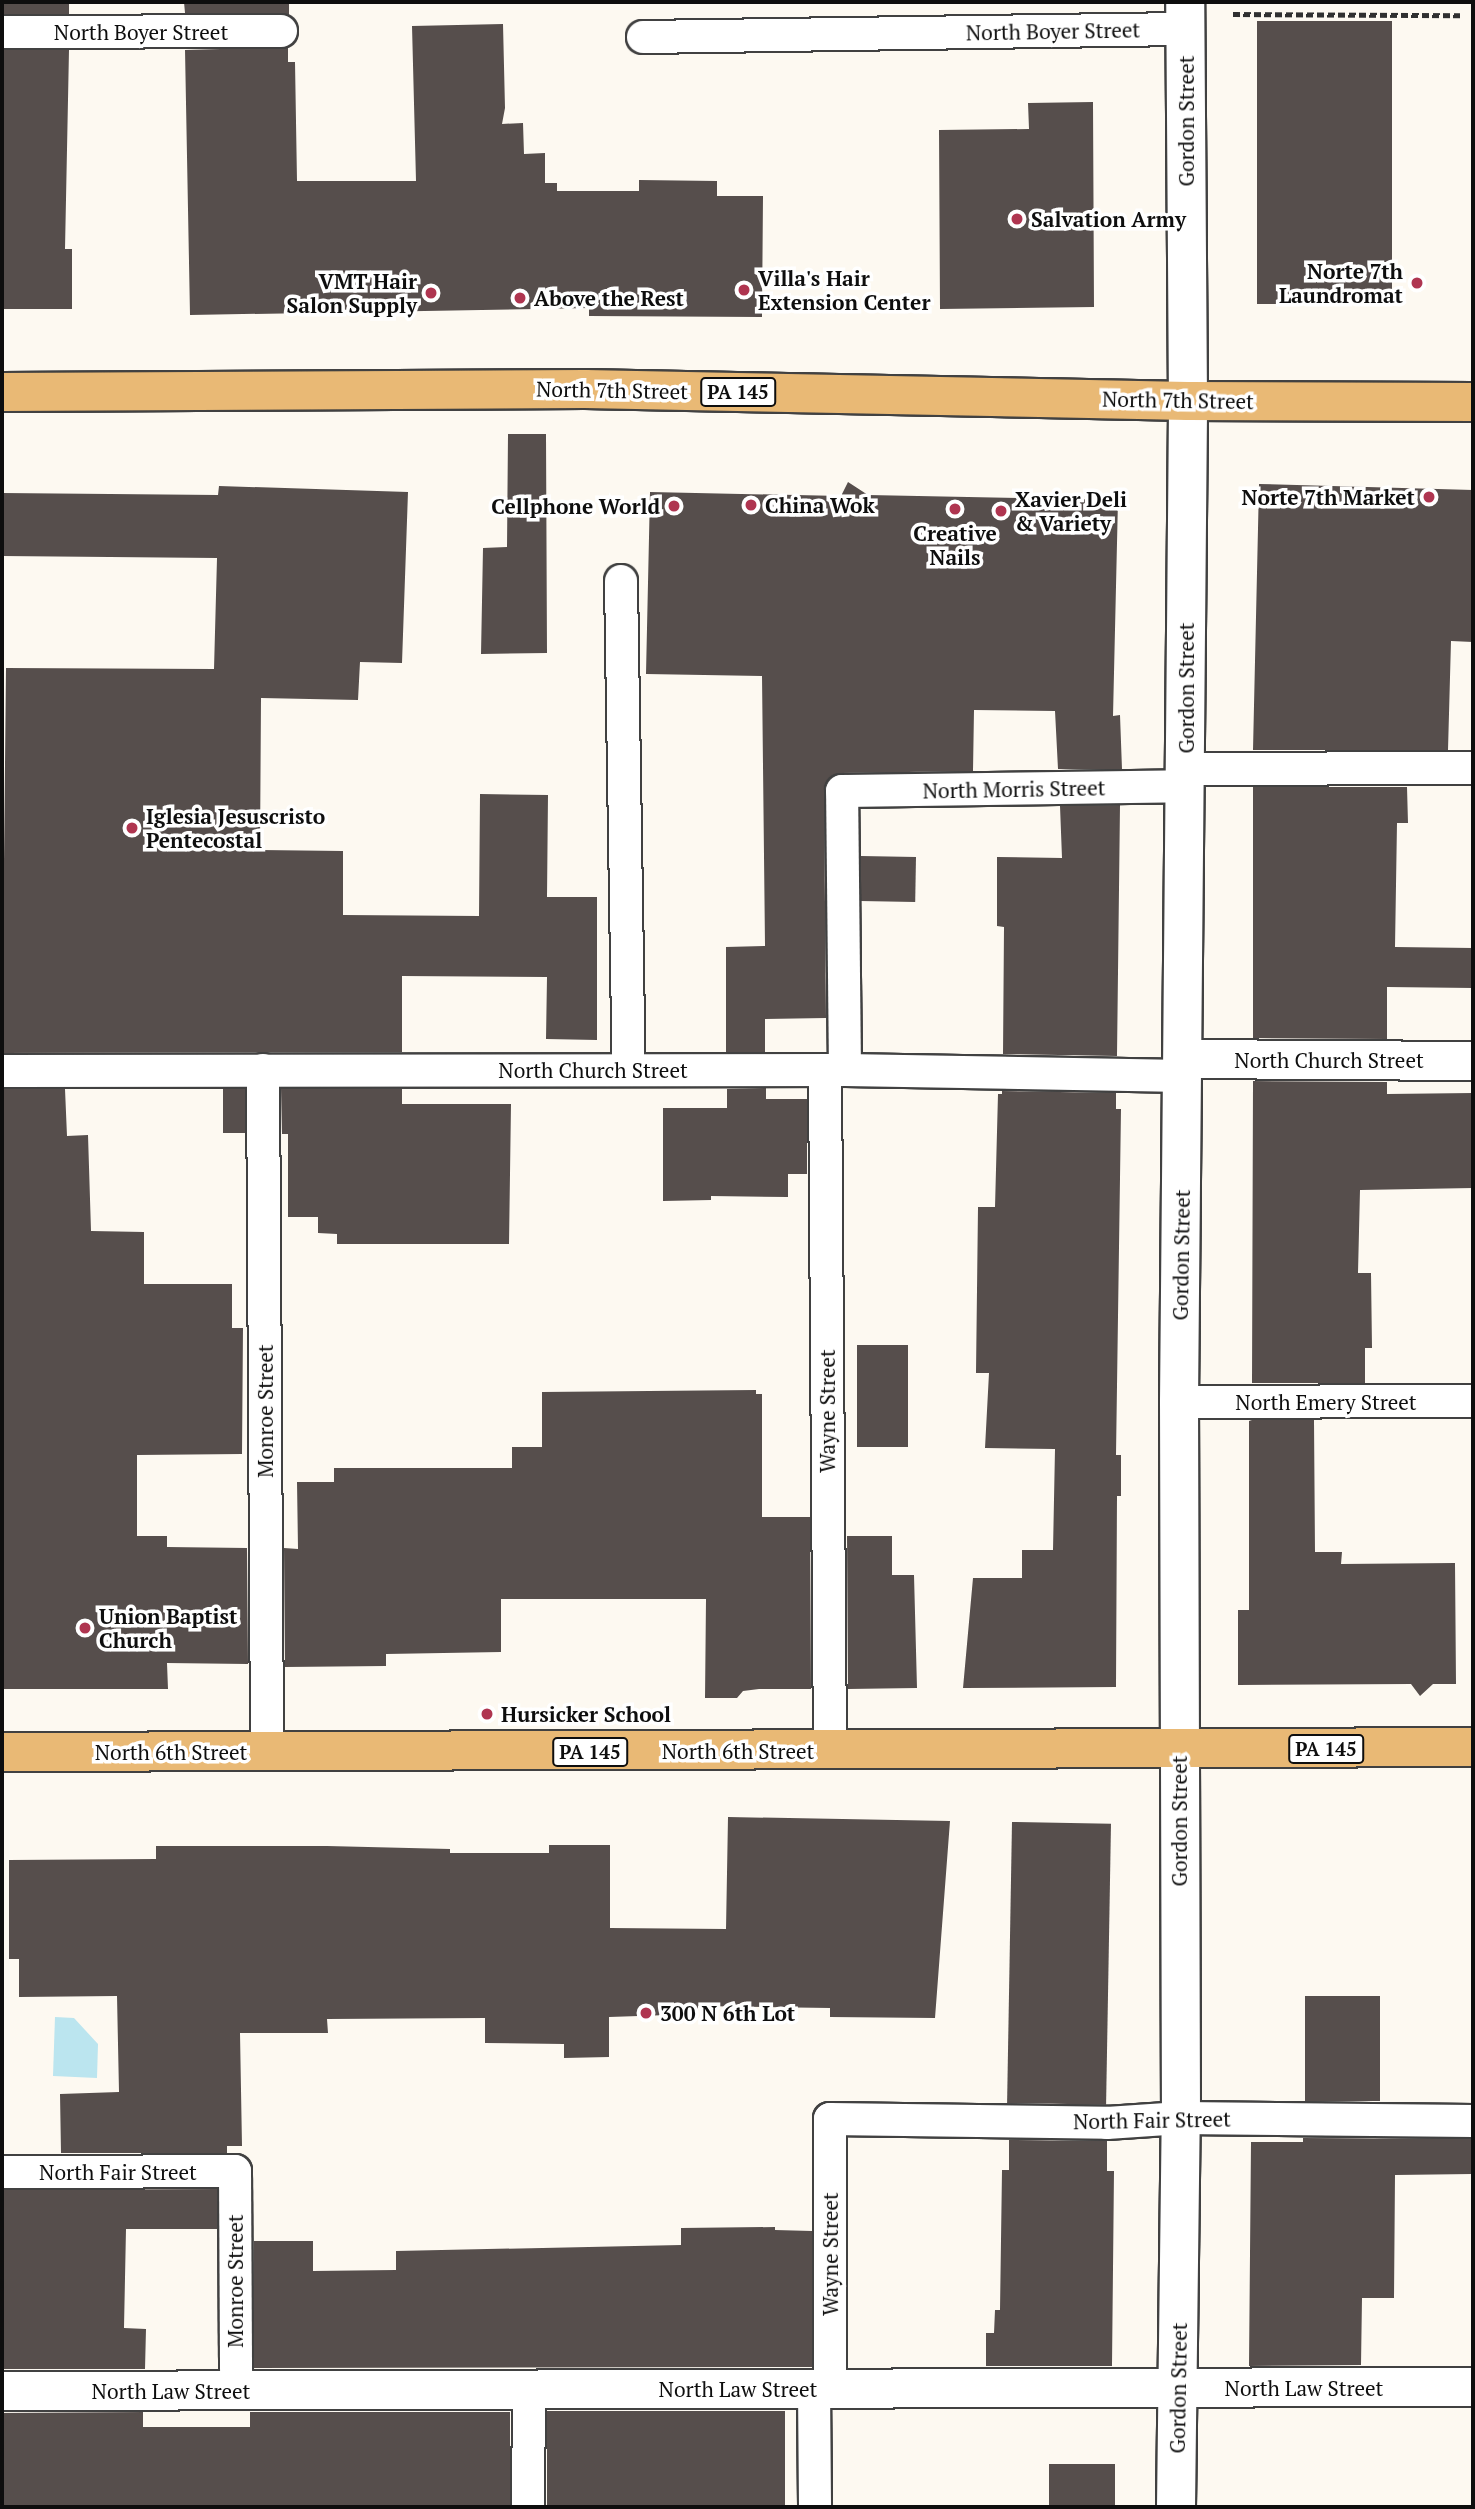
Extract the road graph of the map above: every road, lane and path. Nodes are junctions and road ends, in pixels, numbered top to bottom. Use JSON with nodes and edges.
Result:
{"nodes":[{"id":1,"x":1185,"y":15,"type":"edge"},
{"id":2,"x":1460,"y":15,"type":"dead end"},
{"id":3,"x":281,"y":31,"type":"dead end"},
{"id":4,"x":2,"y":32,"type":"edge"},
{"id":5,"x":643,"y":37,"type":"dead end"},
{"id":6,"x":2,"y":391,"type":"edge"},
{"id":7,"x":1188,"y":401,"type":"junction"},
{"id":8,"x":1473,"y":402,"type":"edge"},
{"id":9,"x":621,"y":581,"type":"dead end"},
{"id":10,"x":1473,"y":768,"type":"edge"},
{"id":11,"x":1186,"y":777,"type":"junction"},
{"id":12,"x":842,"y":791,"type":"joint"},
{"id":13,"x":1473,"y":1061,"type":"edge"},
{"id":14,"x":1184,"y":1068,"type":"junction"},
{"id":15,"x":263,"y":1070,"type":"junction"},
{"id":16,"x":629,"y":1070,"type":"junction"},
{"id":17,"x":835,"y":1070,"type":"junction"},
{"id":18,"x":2,"y":1071,"type":"edge"},
{"id":19,"x":1473,"y":1401,"type":"edge"},
{"id":20,"x":1179,"y":1402,"type":"junction"},
{"id":21,"x":1473,"y":1747,"type":"edge"},
{"id":22,"x":1179,"y":1750,"type":"junction"},
{"id":23,"x":830,"y":1751,"type":"junction"},
{"id":24,"x":2,"y":1752,"type":"edge"},
{"id":25,"x":267,"y":1752,"type":"junction"},
{"id":26,"x":1181,"y":2118,"type":"junction"},
{"id":27,"x":830,"y":2119,"type":"joint"},
{"id":28,"x":1473,"y":2121,"type":"edge"},
{"id":29,"x":235,"y":2171,"type":"joint"},
{"id":30,"x":2,"y":2172,"type":"edge"},
{"id":31,"x":1473,"y":2387,"type":"edge"},
{"id":32,"x":822,"y":2388,"type":"junction"},
{"id":33,"x":1178,"y":2388,"type":"junction"},
{"id":34,"x":236,"y":2390,"type":"junction"},
{"id":35,"x":529,"y":2390,"type":"junction"},
{"id":36,"x":2,"y":2391,"type":"edge"},
{"id":37,"x":528,"y":2507,"type":"edge"},
{"id":38,"x":815,"y":2507,"type":"edge"},
{"id":39,"x":1176,"y":2507,"type":"edge"}],
"edges":[{"from":1,"to":2,"type":"path"},
{"from":1,"to":5,"type":"lane","name":"North Boyer Street"},
{"from":1,"to":7,"type":"street","name":"Gordon Street"},
{"from":3,"to":4,"type":"lane","name":"North Boyer Street"},
{"from":6,"to":7,"type":"main road","name":"North 7th Street","number":"PA 145"},
{"from":7,"to":8,"type":"main road","name":"North 7th Street","number":"PA 145"},
{"from":7,"to":11,"type":"street","name":"Gordon Street"},
{"from":9,"to":16,"type":"lane"},
{"from":10,"to":11,"type":"lane","name":"North Morris Street"},
{"from":11,"to":12,"type":"lane","name":"North Morris Street"},
{"from":11,"to":14,"type":"street","name":"Gordon Street"},
{"from":12,"to":17,"type":"lane","name":"Wayne Street"},
{"from":13,"to":14,"type":"street","name":"North Church Street"},
{"from":14,"to":17,"type":"lane","name":"North Church Street"},
{"from":14,"to":20,"type":"street","name":"Gordon Street"},
{"from":15,"to":16,"type":"lane","name":"North Church Street"},
{"from":15,"to":18,"type":"lane","name":"North Church Street"},
{"from":15,"to":25,"type":"lane","name":"Monroe Street"},
{"from":16,"to":17,"type":"lane","name":"North Church Street"},
{"from":17,"to":23,"type":"lane","name":"Wayne Street"},
{"from":19,"to":20,"type":"lane","name":"North Emery Street"},
{"from":20,"to":22,"type":"street","name":"Gordon Street"},
{"from":21,"to":22,"type":"main road","name":"North 6th Street","number":"PA 145"},
{"from":22,"to":23,"type":"main road","name":"North 6th Street","number":"PA 145"},
{"from":22,"to":26,"type":"street","name":"Gordon Street"},
{"from":23,"to":25,"type":"main road","name":"North 6th Street","number":"PA 145"},
{"from":24,"to":25,"type":"main road","name":"North 6th Street","number":"PA 145"},
{"from":26,"to":27,"type":"lane","name":"North Fair Street"},
{"from":26,"to":28,"type":"lane","name":"North Fair Street"},
{"from":26,"to":33,"type":"street","name":"Gordon Street"},
{"from":27,"to":32,"type":"lane","name":"Wayne Street"},
{"from":29,"to":30,"type":"lane","name":"North Fair Street"},
{"from":29,"to":34,"type":"lane","name":"Monroe Street"},
{"from":31,"to":33,"type":"street","name":"North Law Street"},
{"from":32,"to":33,"type":"street","name":"North Law Street"},
{"from":32,"to":35,"type":"street","name":"North Law Street"},
{"from":32,"to":38,"type":"lane","name":"Wayne Street"},
{"from":33,"to":39,"type":"street","name":"Gordon Street"},
{"from":34,"to":35,"type":"street","name":"North Law Street"},
{"from":34,"to":36,"type":"street","name":"North Law Street"},
{"from":35,"to":37,"type":"lane"}]}
